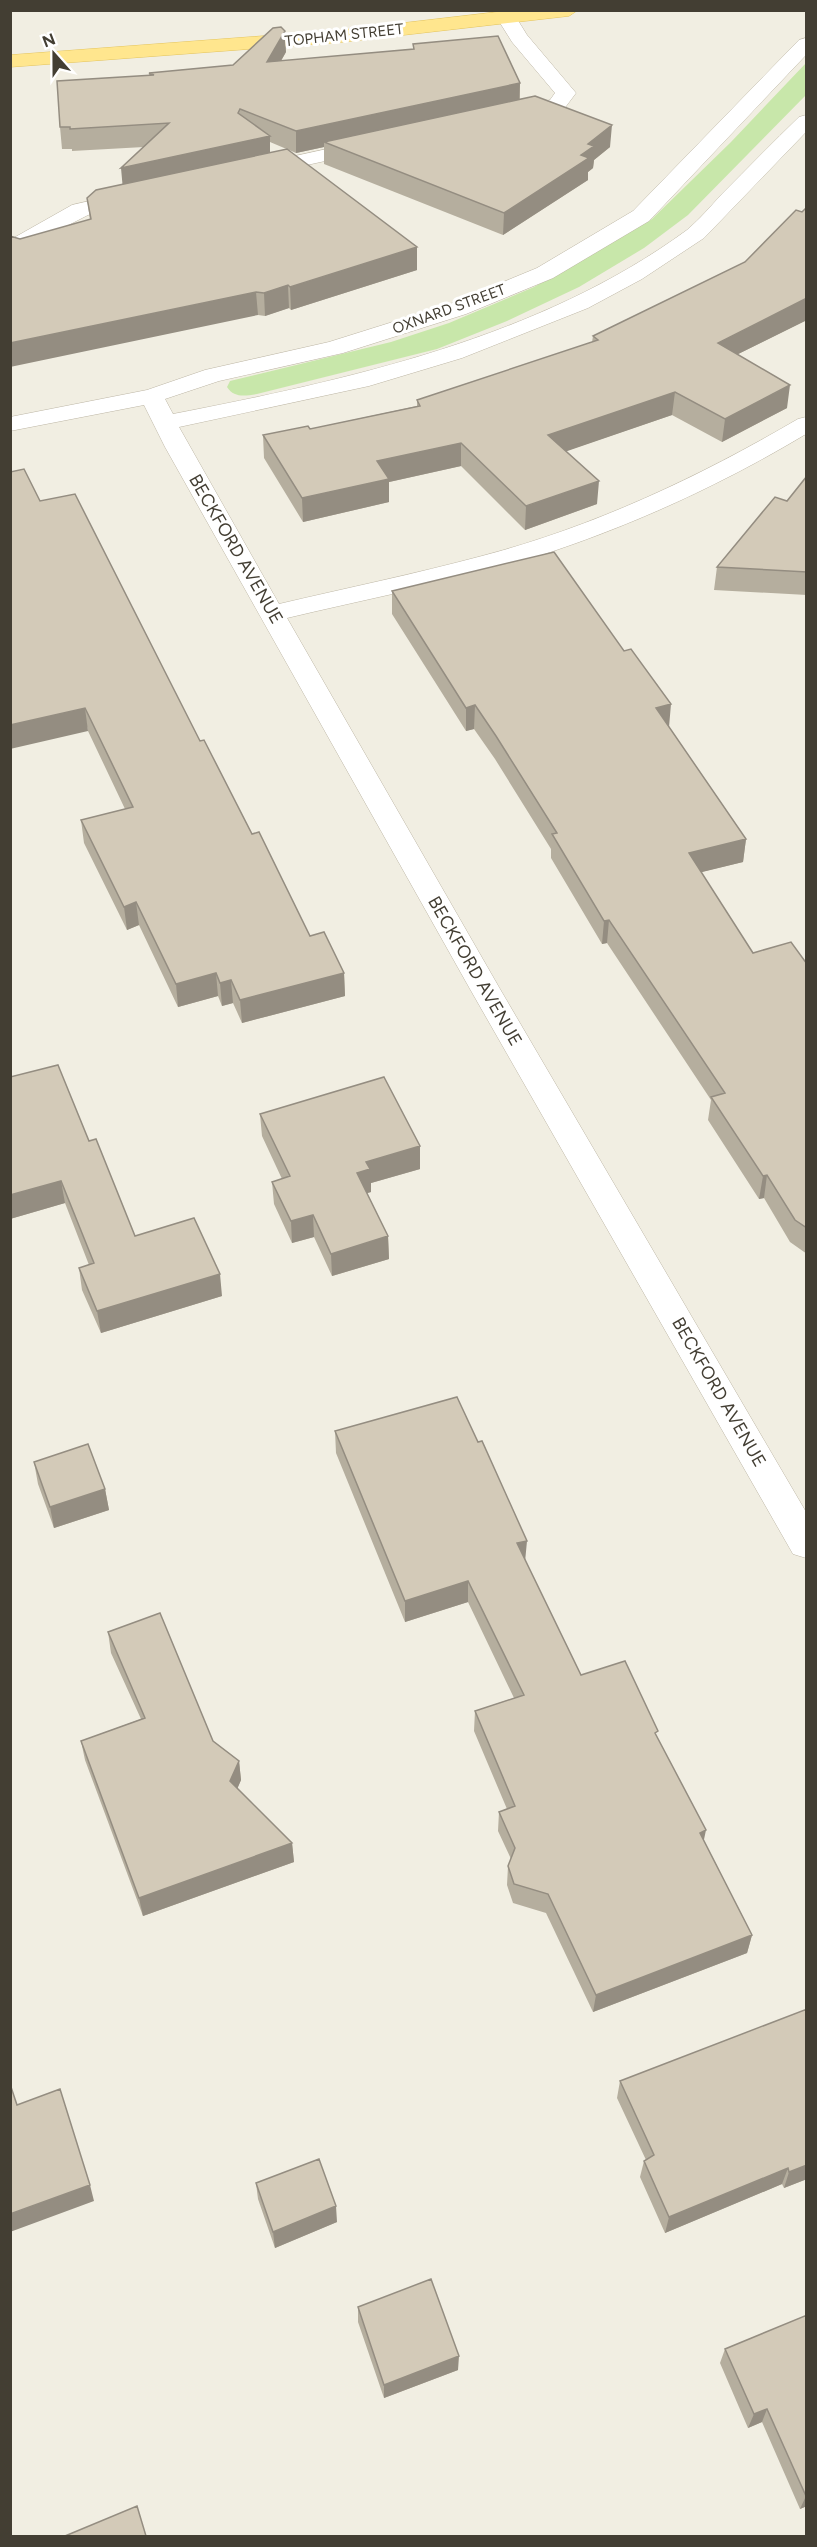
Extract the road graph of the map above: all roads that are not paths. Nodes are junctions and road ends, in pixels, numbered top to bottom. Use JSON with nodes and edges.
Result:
{"nodes":[{"id":1,"x":569,"y":10,"type":"edge"},
{"id":2,"x":507,"y":18,"type":"junction"},
{"id":3,"x":807,"y":44,"type":"edge"},
{"id":4,"x":10,"y":61,"type":"edge"},
{"id":5,"x":499,"y":117,"type":"edge"},
{"id":6,"x":807,"y":121,"type":"edge"},
{"id":7,"x":383,"y":143,"type":"edge"},
{"id":8,"x":232,"y":176,"type":"edge"},
{"id":9,"x":150,"y":193,"type":"edge"},
{"id":10,"x":10,"y":249,"type":"edge"},
{"id":11,"x":152,"y":396,"type":"junction"},
{"id":12,"x":166,"y":423,"type":"junction"},
{"id":13,"x":10,"y":424,"type":"edge"},
{"id":14,"x":807,"y":424,"type":"edge"},
{"id":15,"x":273,"y":613,"type":"junction"},
{"id":16,"x":807,"y":1543,"type":"edge"}],
"edges":[{"from":1,"to":2,"type":"main road","name":"TOPHAM STREET"},
{"from":2,"to":4,"type":"main road","name":"TOPHAM STREET"},
{"from":2,"to":5,"type":"street"},
{"from":3,"to":11,"type":"street","name":"OXNARD STREET"},
{"from":6,"to":12,"type":"street"},
{"from":7,"to":8,"type":"street"},
{"from":9,"to":10,"type":"street"},
{"from":11,"to":12,"type":"street","name":"BECKFORD AVENUE"},
{"from":11,"to":13,"type":"street","name":"OXNARD STREET"},
{"from":12,"to":15,"type":"street","name":"BECKFORD AVENUE"},
{"from":14,"to":15,"type":"street"},
{"from":15,"to":16,"type":"street","name":"BECKFORD AVENUE"}]}
